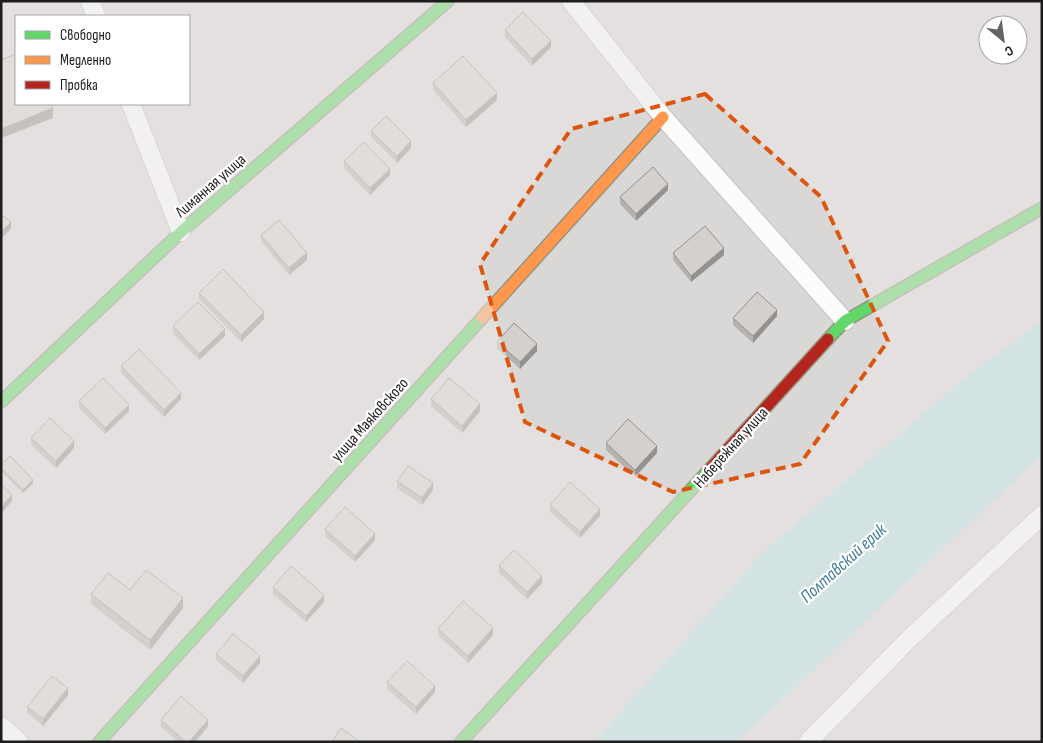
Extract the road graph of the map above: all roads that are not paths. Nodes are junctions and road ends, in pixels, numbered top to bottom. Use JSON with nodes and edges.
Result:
{"nodes":[{"id":1,"x":90,"y":1,"type":"edge"},
{"id":2,"x":448,"y":1,"type":"edge"},
{"id":3,"x":571,"y":1,"type":"edge"},
{"id":4,"x":96,"y":15,"type":"edge"},
{"id":5,"x":131,"y":105,"type":"edge"},
{"id":6,"x":663,"y":118,"type":"junction"},
{"id":7,"x":1042,"y":208,"type":"edge"},
{"id":8,"x":181,"y":232,"type":"junction"},
{"id":9,"x":845,"y":321,"type":"junction"},
{"id":10,"x":1,"y":402,"type":"edge"},
{"id":11,"x":1042,"y":515,"type":"edge"},
{"id":12,"x":1,"y":726,"type":"edge"},
{"id":13,"x":19,"y":742,"type":"edge"},
{"id":14,"x":99,"y":742,"type":"edge"},
{"id":15,"x":461,"y":742,"type":"edge"},
{"id":16,"x":808,"y":742,"type":"edge"}],
"edges":[{"from":1,"to":4,"type":"street"},
{"from":2,"to":8,"type":"street","name":"Лиманная улица"},
{"from":3,"to":6,"type":"street"},
{"from":5,"to":8,"type":"street"},
{"from":6,"to":9,"type":"street"},
{"from":6,"to":14,"type":"street","name":"улица Маяковского"},
{"from":7,"to":9,"type":"street","name":"Набережная улица"},
{"from":8,"to":10,"type":"street","name":"Лиманная улица"},
{"from":9,"to":15,"type":"street","name":"Набережная улица"},
{"from":11,"to":16,"type":"street"},
{"from":12,"to":13,"type":"street"}]}
